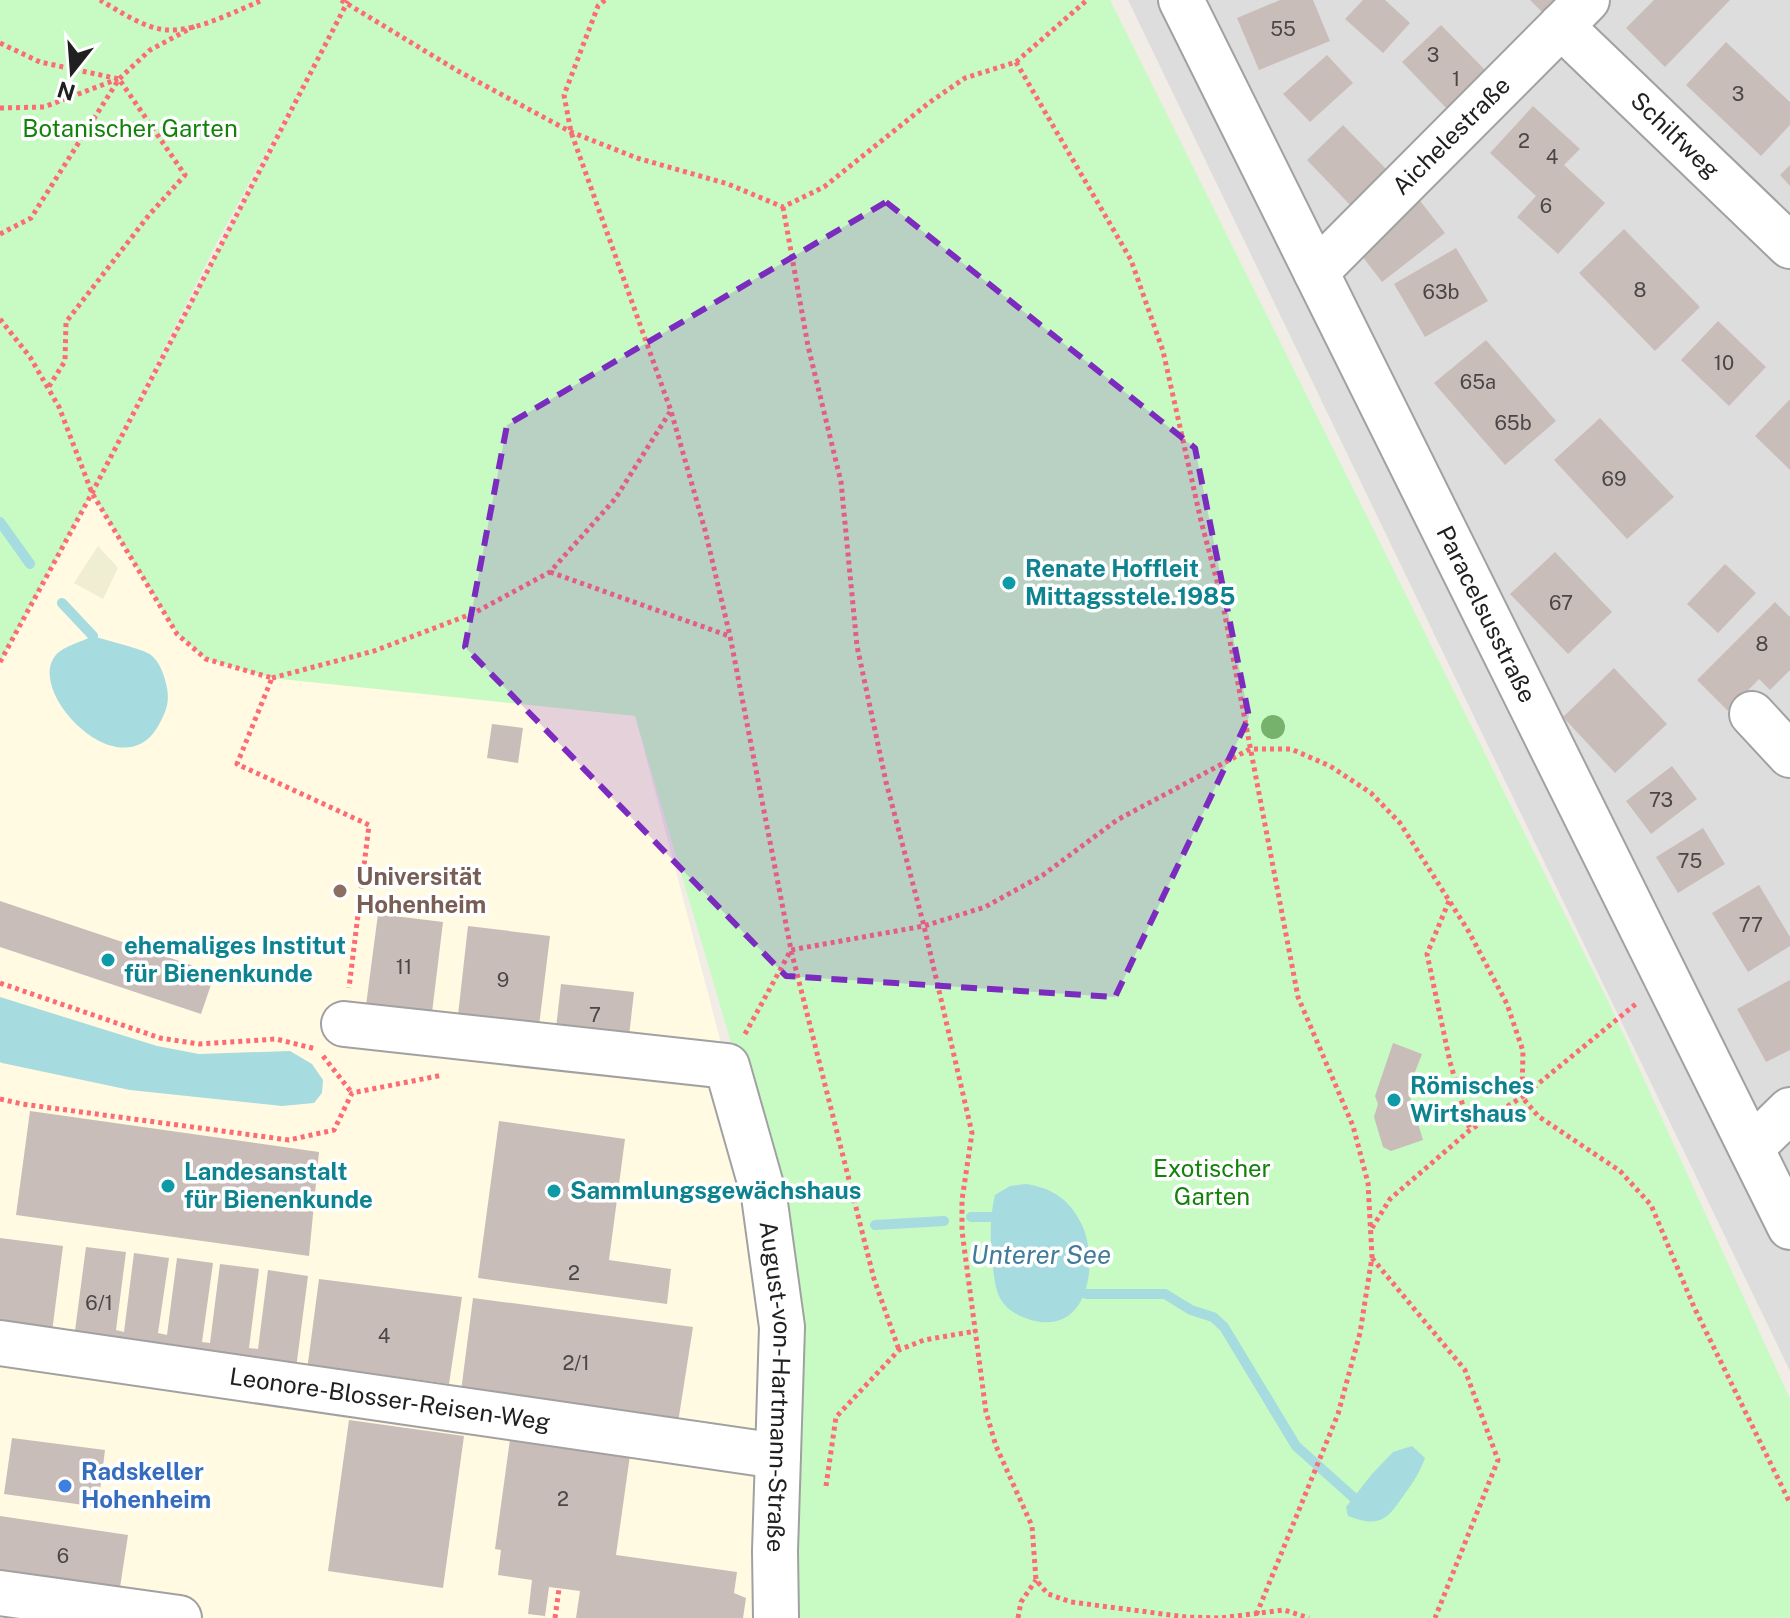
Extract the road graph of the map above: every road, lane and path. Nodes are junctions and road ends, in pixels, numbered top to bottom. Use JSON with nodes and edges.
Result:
{"nodes":[{"id":1,"x":100,"y":0,"type":"edge"},
{"id":2,"x":263,"y":0,"type":"edge"},
{"id":3,"x":341,"y":0,"type":"edge"},
{"id":4,"x":605,"y":0,"type":"edge"},
{"id":5,"x":1087,"y":0,"type":"edge"},
{"id":6,"x":1181,"y":0,"type":"edge"},
{"id":7,"x":348,"y":1,"type":"edge"},
{"id":8,"x":1574,"y":13,"type":"edge"},
{"id":9,"x":195,"y":26,"type":"junction"},
{"id":10,"x":0,"y":43,"type":"edge"},
{"id":11,"x":1016,"y":62,"type":"junction"},
{"id":12,"x":119,"y":79,"type":"junction"},
{"id":13,"x":0,"y":108,"type":"edge"},
{"id":14,"x":571,"y":132,"type":"junction"},
{"id":15,"x":783,"y":207,"type":"junction"},
{"id":16,"x":0,"y":234,"type":"edge"},
{"id":17,"x":1790,"y":246,"type":"edge"},
{"id":18,"x":1316,"y":272,"type":"junction"},
{"id":19,"x":0,"y":319,"type":"edge"},
{"id":20,"x":48,"y":388,"type":"junction"},
{"id":21,"x":671,"y":411,"type":"junction"},
{"id":22,"x":92,"y":493,"type":"junction"},
{"id":23,"x":550,"y":572,"type":"junction"},
{"id":24,"x":730,"y":636,"type":"junction"},
{"id":25,"x":0,"y":662,"type":"edge"},
{"id":26,"x":272,"y":678,"type":"junction"},
{"id":27,"x":1752,"y":714,"type":"dead end"},
{"id":28,"x":1250,"y":749,"type":"junction"},
{"id":29,"x":1790,"y":755,"type":"edge"},
{"id":30,"x":1449,"y":900,"type":"junction"},
{"id":31,"x":924,"y":926,"type":"junction"},
{"id":32,"x":791,"y":950,"type":"junction"},
{"id":33,"x":1668,"y":978,"type":"junction"},
{"id":34,"x":0,"y":983,"type":"edge"},
{"id":35,"x":344,"y":1024,"type":"joint"},
{"id":36,"x":727,"y":1066,"type":"junction"},
{"id":37,"x":452,"y":1071,"type":"dead end"},
{"id":38,"x":352,"y":1093,"type":"junction"},
{"id":39,"x":1522,"y":1097,"type":"junction"},
{"id":40,"x":0,"y":1099,"type":"edge"},
{"id":41,"x":1790,"y":1110,"type":"edge"},
{"id":42,"x":1470,"y":1130,"type":"junction"},
{"id":43,"x":1751,"y":1148,"type":"junction"},
{"id":44,"x":1790,"y":1227,"type":"edge"},
{"id":45,"x":1372,"y":1229,"type":"junction"},
{"id":46,"x":1372,"y":1257,"type":"junction"},
{"id":47,"x":976,"y":1331,"type":"junction"},
{"id":48,"x":0,"y":1343,"type":"edge"},
{"id":49,"x":899,"y":1350,"type":"junction"},
{"id":50,"x":778,"y":1456,"type":"junction"},
{"id":51,"x":826,"y":1486,"type":"dead end"},
{"id":52,"x":1790,"y":1503,"type":"edge"},
{"id":53,"x":1036,"y":1580,"type":"junction"},
{"id":54,"x":559,"y":1589,"type":"dead end"},
{"id":55,"x":0,"y":1593,"type":"edge"},
{"id":56,"x":1257,"y":1615,"type":"edge"},
{"id":57,"x":1017,"y":1617,"type":"edge"},
{"id":58,"x":179,"y":1618,"type":"edge"},
{"id":59,"x":555,"y":1618,"type":"edge"},
{"id":60,"x":776,"y":1618,"type":"edge"},
{"id":61,"x":1186,"y":1618,"type":"edge"},
{"id":62,"x":1309,"y":1618,"type":"edge"},
{"id":63,"x":1435,"y":1618,"type":"edge"}],
"edges":[{"from":1,"to":9,"type":"path"},
{"from":2,"to":9,"type":"path"},
{"from":3,"to":7,"type":"path"},
{"from":4,"to":14,"type":"path"},
{"from":5,"to":11,"type":"path"},
{"from":6,"to":18,"type":"street","name":"Paracelsusstraße"},
{"from":7,"to":14,"type":"path"},
{"from":7,"to":22,"type":"path"},
{"from":8,"to":17,"type":"street","name":"Schilfweg"},
{"from":8,"to":18,"type":"street","name":"Aichelestraße"},
{"from":9,"to":12,"type":"path"},
{"from":10,"to":12,"type":"path"},
{"from":11,"to":15,"type":"path"},
{"from":11,"to":28,"type":"path"},
{"from":12,"to":13,"type":"path"},
{"from":12,"to":16,"type":"path"},
{"from":12,"to":20,"type":"path"},
{"from":14,"to":15,"type":"path"},
{"from":14,"to":21,"type":"path"},
{"from":15,"to":31,"type":"path"},
{"from":18,"to":33,"type":"street","name":"Paracelsusstraße"},
{"from":19,"to":20,"type":"path"},
{"from":20,"to":22,"type":"path"},
{"from":21,"to":23,"type":"path"},
{"from":21,"to":24,"type":"path"},
{"from":22,"to":25,"type":"path"},
{"from":22,"to":26,"type":"path"},
{"from":23,"to":24,"type":"path"},
{"from":23,"to":26,"type":"path"},
{"from":24,"to":32,"type":"path"},
{"from":26,"to":35,"type":"path"},
{"from":27,"to":29,"type":"street"},
{"from":28,"to":30,"type":"path"},
{"from":28,"to":31,"type":"path"},
{"from":28,"to":45,"type":"path"},
{"from":30,"to":39,"type":"path"},
{"from":30,"to":42,"type":"path"},
{"from":31,"to":32,"type":"path"},
{"from":31,"to":47,"type":"path"},
{"from":32,"to":36,"type":"path"},
{"from":32,"to":49,"type":"path"},
{"from":33,"to":39,"type":"path"},
{"from":33,"to":43,"type":"street","name":"Paracelsusstraße"},
{"from":34,"to":38,"type":"path"},
{"from":35,"to":36,"type":"street"},
{"from":36,"to":50,"type":"street","name":"August-von-Hartmann-Straße"},
{"from":37,"to":38,"type":"path"},
{"from":38,"to":40,"type":"path"},
{"from":39,"to":42,"type":"path"},
{"from":39,"to":52,"type":"path"},
{"from":41,"to":43,"type":"street"},
{"from":42,"to":45,"type":"path"},
{"from":43,"to":44,"type":"street","name":"Paracelsusstraße"},
{"from":45,"to":46,"type":"path"},
{"from":46,"to":56,"type":"path"},
{"from":46,"to":63,"type":"path"},
{"from":47,"to":49,"type":"path"},
{"from":47,"to":53,"type":"path"},
{"from":48,"to":50,"type":"street","name":"Leonore-Blosser-Reisen-Weg"},
{"from":49,"to":51,"type":"path"},
{"from":50,"to":60,"type":"street","name":"August-von-Hartmann-Straße"},
{"from":53,"to":57,"type":"path"},
{"from":53,"to":61,"type":"path"},
{"from":54,"to":59,"type":"path"},
{"from":55,"to":58,"type":"street"},
{"from":56,"to":61,"type":"path"},
{"from":56,"to":62,"type":"path"}]}
